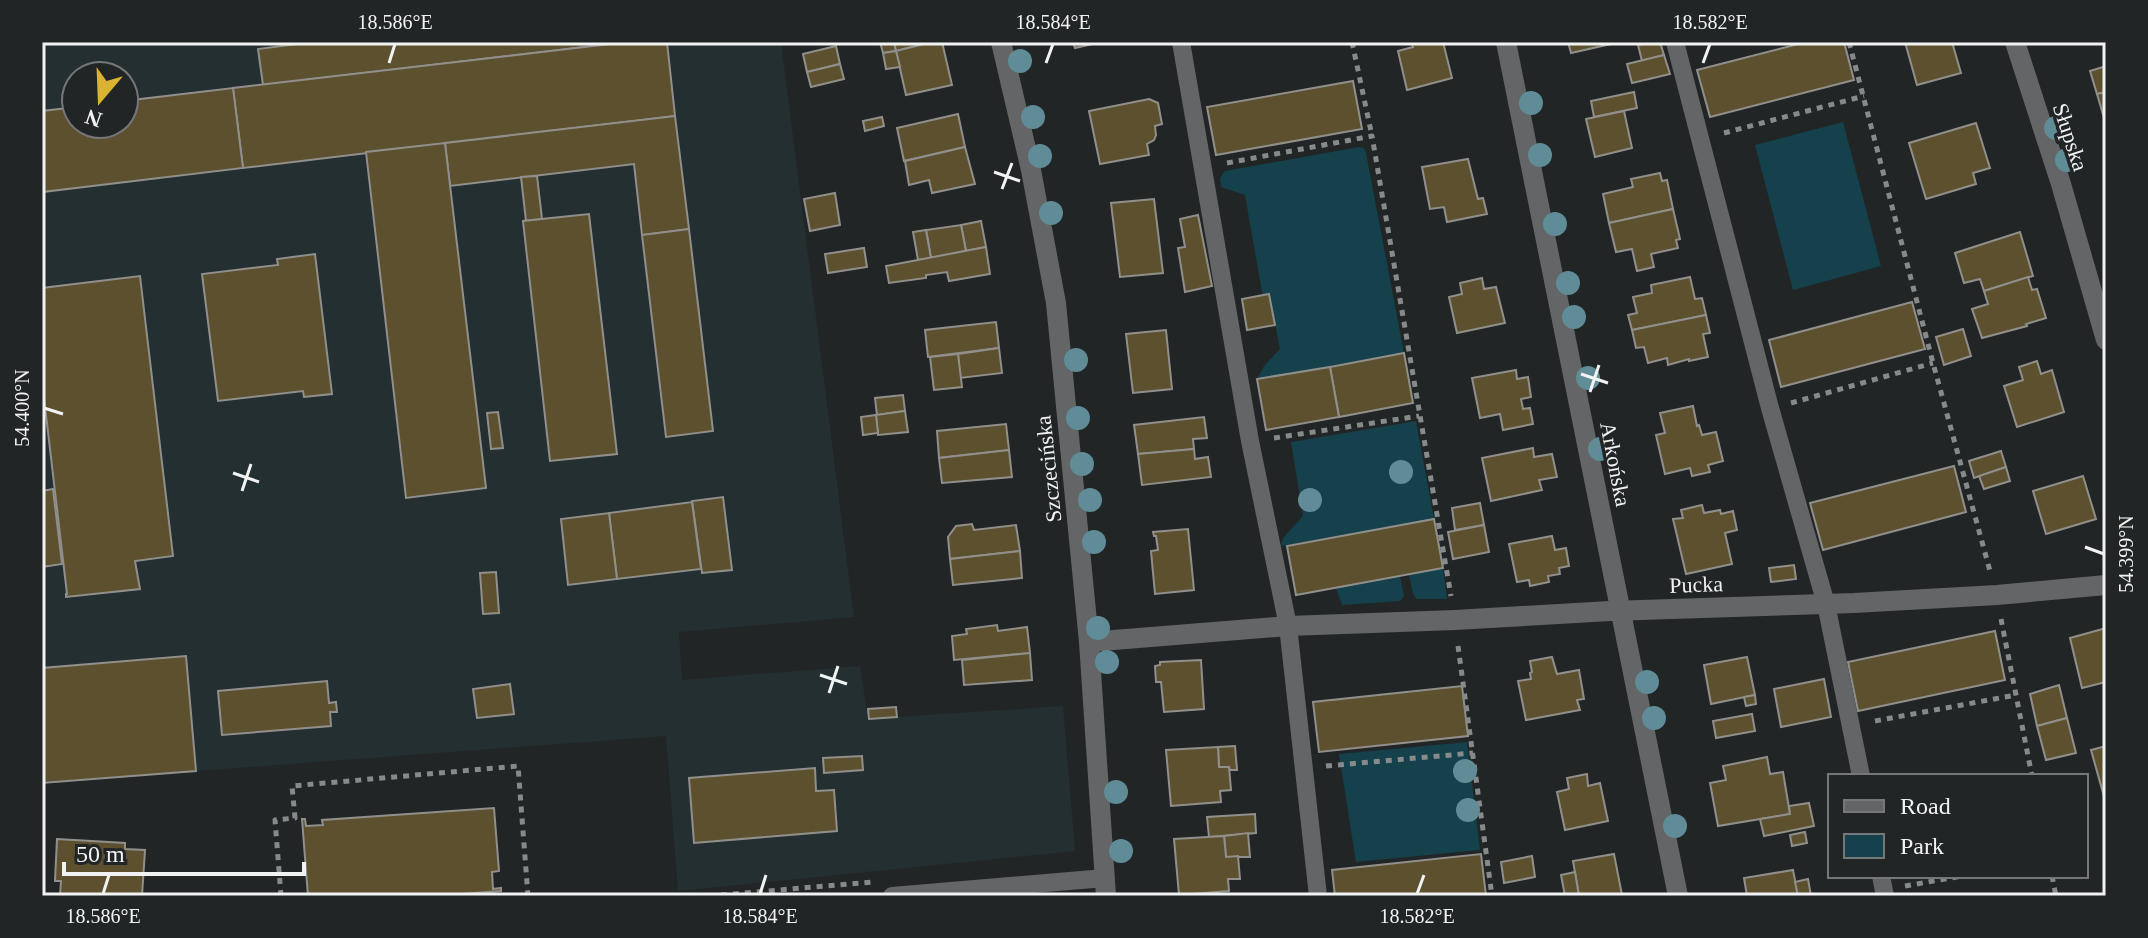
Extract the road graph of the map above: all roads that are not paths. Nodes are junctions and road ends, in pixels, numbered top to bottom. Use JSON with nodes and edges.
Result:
{"nodes":[{"id":1,"x":1001,"y":42,"type":"edge"},
{"id":2,"x":1181,"y":42,"type":"edge"},
{"id":3,"x":1506,"y":42,"type":"edge"},
{"id":4,"x":1675,"y":42,"type":"edge"},
{"id":5,"x":2015,"y":42,"type":"edge"},
{"id":6,"x":2106,"y":340,"type":"edge"},
{"id":7,"x":2106,"y":585,"type":"edge"},
{"id":8,"x":1826,"y":604,"type":"junction"},
{"id":9,"x":1619,"y":611,"type":"junction"},
{"id":10,"x":1288,"y":626,"type":"junction"},
{"id":11,"x":1089,"y":642,"type":"junction"},
{"id":12,"x":1861,"y":774,"type":"edge"},
{"id":13,"x":1105,"y":887,"type":"edge"},
{"id":14,"x":892,"y":896,"type":"edge"},
{"id":15,"x":1318,"y":896,"type":"edge"},
{"id":16,"x":1678,"y":896,"type":"edge"}],
"edges":[{"from":1,"to":11,"type":"street","name":"Szczecińska"},
{"from":2,"to":10,"type":"lane"},
{"from":3,"to":9,"type":"street","name":"Arkońska"},
{"from":4,"to":8,"type":"lane"},
{"from":5,"to":6,"type":"street","name":"Słupska"},
{"from":7,"to":8,"type":"street","name":"Pucka"},
{"from":8,"to":9,"type":"street","name":"Pucka"},
{"from":8,"to":12,"type":"lane"},
{"from":9,"to":10,"type":"street","name":"Pucka"},
{"from":9,"to":16,"type":"street","name":"Arkońska"},
{"from":10,"to":11,"type":"street","name":"Pucka"},
{"from":10,"to":15,"type":"lane"},
{"from":11,"to":13,"type":"street","name":"Szczecińska"},
{"from":13,"to":14,"type":"lane"}]}
